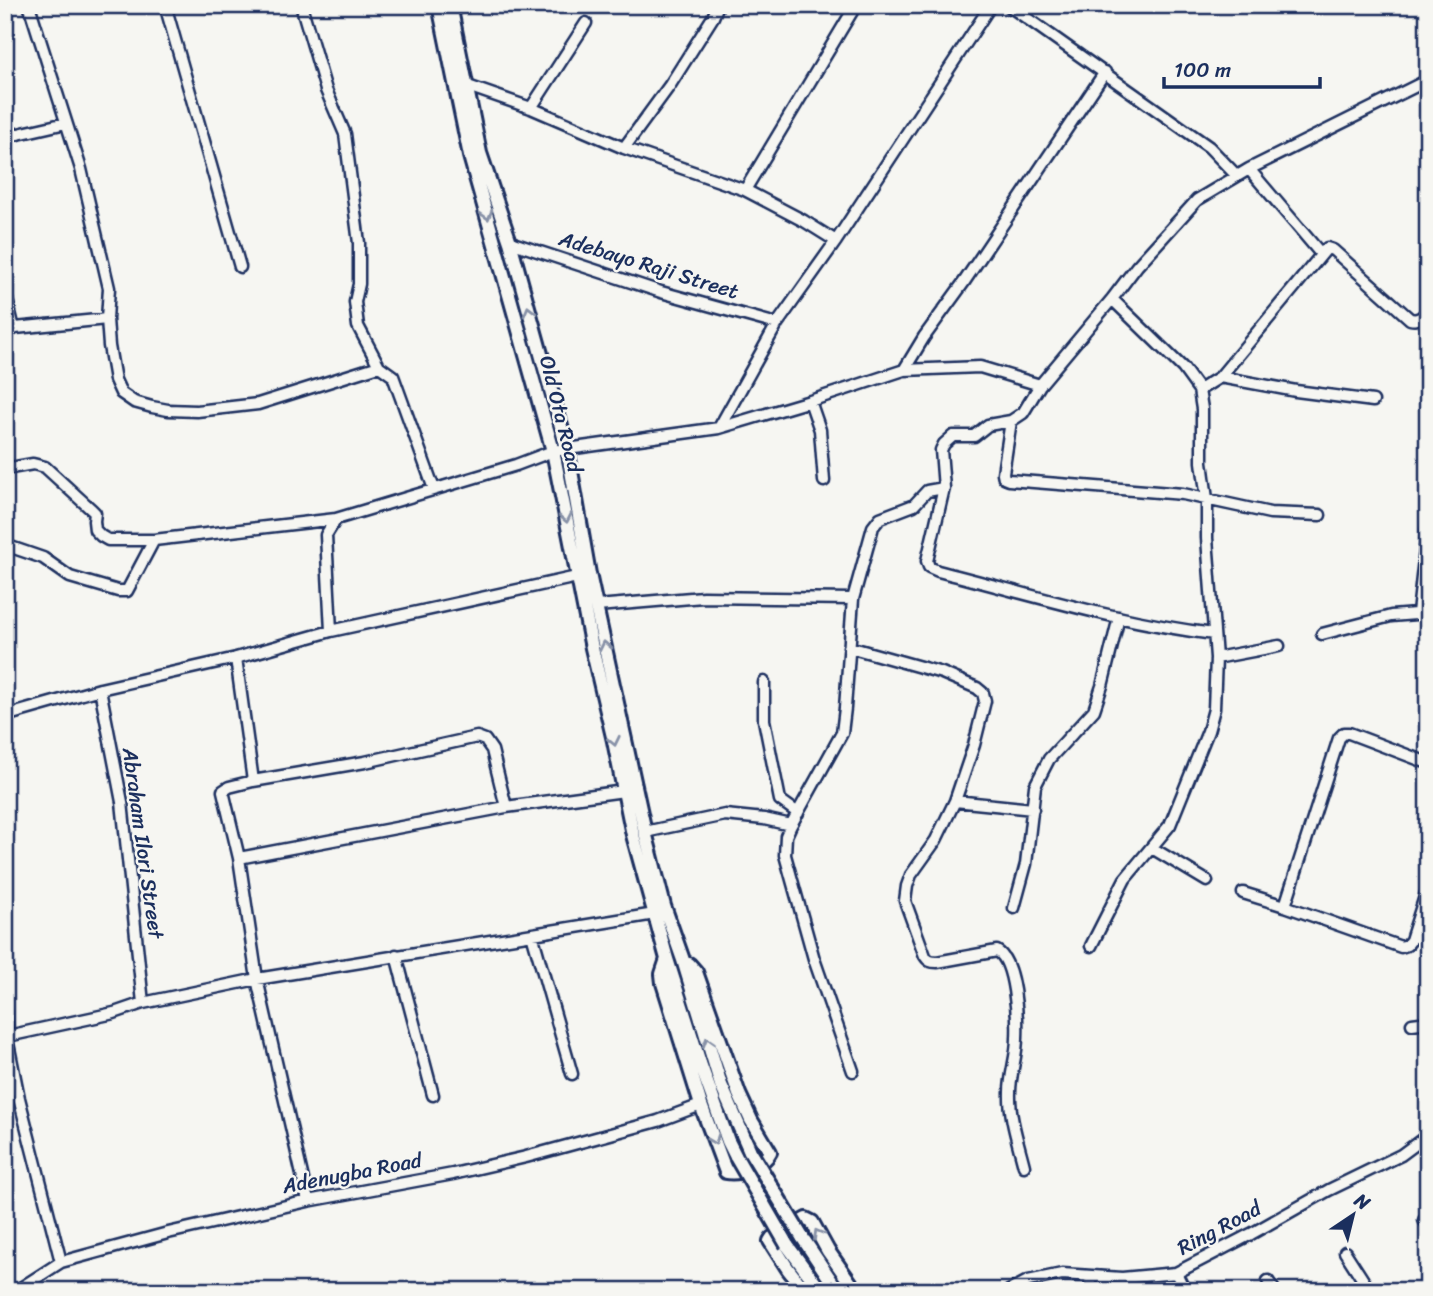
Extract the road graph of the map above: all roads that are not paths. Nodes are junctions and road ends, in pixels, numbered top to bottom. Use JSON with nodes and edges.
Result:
{"nodes":[{"id":1,"x":29,"y":5,"type":"edge"},
{"id":2,"x":165,"y":5,"type":"edge"},
{"id":3,"x":301,"y":5,"type":"edge"},
{"id":4,"x":439,"y":5,"type":"edge"},
{"id":5,"x":450,"y":5,"type":"edge"},
{"id":6,"x":718,"y":5,"type":"edge"},
{"id":7,"x":856,"y":5,"type":"edge"},
{"id":8,"x":990,"y":5,"type":"edge"},
{"id":9,"x":1008,"y":5,"type":"edge"},
{"id":10,"x":586,"y":23,"type":"dead end"},
{"id":11,"x":1105,"y":72,"type":"junction"},
{"id":12,"x":1428,"y":80,"type":"edge"},
{"id":13,"x":465,"y":85,"type":"junction"},
{"id":14,"x":531,"y":108,"type":"junction"},
{"id":15,"x":66,"y":123,"type":"junction"},
{"id":16,"x":5,"y":137,"type":"edge"},
{"id":17,"x":624,"y":148,"type":"junction"},
{"id":18,"x":1249,"y":169,"type":"junction"},
{"id":19,"x":1237,"y":176,"type":"junction"},
{"id":20,"x":745,"y":190,"type":"junction"},
{"id":21,"x":836,"y":241,"type":"junction"},
{"id":22,"x":510,"y":242,"type":"junction"},
{"id":23,"x":1321,"y":254,"type":"junction"},
{"id":24,"x":240,"y":267,"type":"dead end"},
{"id":25,"x":5,"y":291,"type":"edge"},
{"id":26,"x":1112,"y":299,"type":"junction"},
{"id":27,"x":1428,"y":311,"type":"edge"},
{"id":28,"x":107,"y":319,"type":"junction"},
{"id":29,"x":777,"y":324,"type":"junction"},
{"id":30,"x":10,"y":329,"type":"edge"},
{"id":31,"x":379,"y":366,"type":"junction"},
{"id":32,"x":904,"y":370,"type":"junction"},
{"id":33,"x":1220,"y":377,"type":"junction"},
{"id":34,"x":1040,"y":385,"type":"junction"},
{"id":35,"x":1199,"y":390,"type":"junction"},
{"id":36,"x":810,"y":401,"type":"junction"},
{"id":37,"x":1373,"y":401,"type":"dead end"},
{"id":38,"x":1011,"y":421,"type":"junction"},
{"id":39,"x":719,"y":428,"type":"junction"},
{"id":40,"x":567,"y":448,"type":"junction"},
{"id":41,"x":553,"y":451,"type":"junction"},
{"id":42,"x":5,"y":469,"type":"edge"},
{"id":43,"x":824,"y":481,"type":"dead end"},
{"id":44,"x":944,"y":488,"type":"junction"},
{"id":45,"x":434,"y":489,"type":"junction"},
{"id":46,"x":1207,"y":499,"type":"junction"},
{"id":47,"x":1320,"y":514,"type":"dead end"},
{"id":48,"x":336,"y":519,"type":"junction"},
{"id":49,"x":1428,"y":522,"type":"edge"},
{"id":50,"x":154,"y":540,"type":"junction"},
{"id":51,"x":5,"y":545,"type":"edge"},
{"id":52,"x":578,"y":577,"type":"junction"},
{"id":53,"x":853,"y":599,"type":"junction"},
{"id":54,"x":597,"y":606,"type":"junction"},
{"id":55,"x":1423,"y":613,"type":"edge"},
{"id":56,"x":1119,"y":617,"type":"junction"},
{"id":57,"x":331,"y":631,"type":"junction"},
{"id":58,"x":1214,"y":634,"type":"junction"},
{"id":59,"x":1322,"y":634,"type":"dead end"},
{"id":60,"x":1279,"y":646,"type":"dead end"},
{"id":61,"x":849,"y":647,"type":"junction"},
{"id":62,"x":236,"y":658,"type":"junction"},
{"id":63,"x":1216,"y":658,"type":"junction"},
{"id":64,"x":765,"y":682,"type":"dead end"},
{"id":65,"x":100,"y":689,"type":"junction"},
{"id":66,"x":5,"y":716,"type":"edge"},
{"id":67,"x":1428,"y":763,"type":"edge"},
{"id":68,"x":253,"y":781,"type":"junction"},
{"id":69,"x":624,"y":791,"type":"junction"},
{"id":70,"x":955,"y":801,"type":"junction"},
{"id":71,"x":506,"y":807,"type":"junction"},
{"id":72,"x":1033,"y":809,"type":"junction"},
{"id":73,"x":798,"y":813,"type":"junction"},
{"id":74,"x":791,"y":825,"type":"junction"},
{"id":75,"x":639,"y":833,"type":"junction"},
{"id":76,"x":1152,"y":848,"type":"junction"},
{"id":77,"x":239,"y":858,"type":"junction"},
{"id":78,"x":1207,"y":881,"type":"dead end"},
{"id":79,"x":1428,"y":887,"type":"edge"},
{"id":80,"x":1243,"y":893,"type":"dead end"},
{"id":81,"x":1286,"y":906,"type":"junction"},
{"id":82,"x":1014,"y":908,"type":"dead end"},
{"id":83,"x":655,"y":914,"type":"junction"},
{"id":84,"x":532,"y":934,"type":"junction"},
{"id":85,"x":1091,"y":946,"type":"dead end"},
{"id":86,"x":396,"y":955,"type":"junction"},
{"id":87,"x":667,"y":959,"type":"junction"},
{"id":88,"x":683,"y":960,"type":"junction"},
{"id":89,"x":257,"y":979,"type":"junction"},
{"id":90,"x":5,"y":1001,"type":"edge"},
{"id":91,"x":143,"y":1003,"type":"junction"},
{"id":92,"x":1428,"y":1022,"type":"edge"},
{"id":93,"x":1412,"y":1024,"type":"dead end"},
{"id":94,"x":7,"y":1040,"type":"edge"},
{"id":95,"x":853,"y":1070,"type":"dead end"},
{"id":96,"x":572,"y":1073,"type":"dead end"},
{"id":97,"x":5,"y":1095,"type":"edge"},
{"id":98,"x":433,"y":1095,"type":"dead end"},
{"id":99,"x":19,"y":1098,"type":"junction"},
{"id":100,"x":701,"y":1105,"type":"junction"},
{"id":101,"x":1428,"y":1135,"type":"edge"},
{"id":102,"x":1024,"y":1166,"type":"dead end"},
{"id":103,"x":308,"y":1201,"type":"junction"},
{"id":104,"x":1345,"y":1252,"type":"dead end"},
{"id":105,"x":61,"y":1262,"type":"junction"},
{"id":106,"x":1176,"y":1273,"type":"junction"},
{"id":107,"x":1089,"y":1276,"type":"junction"},
{"id":108,"x":1268,"y":1281,"type":"dead end"},
{"id":109,"x":16,"y":1291,"type":"edge"},
{"id":110,"x":805,"y":1291,"type":"edge"},
{"id":111,"x":821,"y":1291,"type":"edge"},
{"id":112,"x":838,"y":1291,"type":"edge"},
{"id":113,"x":856,"y":1291,"type":"edge"},
{"id":114,"x":1009,"y":1291,"type":"edge"},
{"id":115,"x":1093,"y":1291,"type":"edge"},
{"id":116,"x":1185,"y":1291,"type":"edge"},
{"id":117,"x":1275,"y":1291,"type":"edge"},
{"id":118,"x":1370,"y":1291,"type":"edge"}],
"edges":[{"from":1,"to":15,"type":"street"},
{"from":2,"to":24,"type":"street"},
{"from":3,"to":31,"type":"street"},
{"from":4,"to":41,"type":"street","name":"Old Ota Road","one_way":true},
{"from":5,"to":13,"type":"street","name":"Old Ota Road"},
{"from":6,"to":17,"type":"street"},
{"from":7,"to":20,"type":"street"},
{"from":8,"to":21,"type":"street"},
{"from":9,"to":11,"type":"street"},
{"from":10,"to":14,"type":"street"},
{"from":11,"to":19,"type":"street"},
{"from":11,"to":32,"type":"street"},
{"from":12,"to":18,"type":"street"},
{"from":13,"to":14,"type":"street"},
{"from":13,"to":22,"type":"street","name":"Old Ota Road"},
{"from":14,"to":17,"type":"street"},
{"from":15,"to":16,"type":"street"},
{"from":15,"to":28,"type":"street"},
{"from":17,"to":20,"type":"street"},
{"from":18,"to":19,"type":"street"},
{"from":18,"to":23,"type":"street"},
{"from":19,"to":26,"type":"street"},
{"from":20,"to":21,"type":"street"},
{"from":21,"to":29,"type":"street"},
{"from":22,"to":29,"type":"street","name":"Adebayo Raji Street"},
{"from":40,"to":22,"type":"street","name":"Old Ota Road","one_way":true},
{"from":23,"to":27,"type":"street"},
{"from":23,"to":33,"type":"street"},
{"from":25,"to":30,"type":"street"},
{"from":26,"to":34,"type":"street"},
{"from":26,"to":35,"type":"street"},
{"from":28,"to":30,"type":"street"},
{"from":28,"to":31,"type":"street"},
{"from":29,"to":39,"type":"street"},
{"from":31,"to":45,"type":"street"},
{"from":32,"to":34,"type":"street"},
{"from":32,"to":36,"type":"street"},
{"from":33,"to":35,"type":"street"},
{"from":33,"to":37,"type":"street"},
{"from":34,"to":38,"type":"street"},
{"from":35,"to":46,"type":"street"},
{"from":36,"to":39,"type":"street"},
{"from":36,"to":43,"type":"street"},
{"from":38,"to":44,"type":"street"},
{"from":38,"to":46,"type":"street"},
{"from":39,"to":40,"type":"street"},
{"from":40,"to":41,"type":"street"},
{"from":40,"to":54,"type":"street","name":"Old Ota Road"},
{"from":41,"to":45,"type":"street"},
{"from":41,"to":52,"type":"street","name":"Old Ota Road","one_way":true},
{"from":42,"to":50,"type":"street"},
{"from":44,"to":53,"type":"street"},
{"from":44,"to":56,"type":"street"},
{"from":45,"to":48,"type":"street"},
{"from":46,"to":47,"type":"street"},
{"from":46,"to":58,"type":"street"},
{"from":48,"to":50,"type":"street"},
{"from":48,"to":57,"type":"street"},
{"from":49,"to":55,"type":"street"},
{"from":50,"to":51,"type":"street"},
{"from":52,"to":57,"type":"street"},
{"from":52,"to":69,"type":"street","name":"Old Ota Road","one_way":true},
{"from":53,"to":54,"type":"street"},
{"from":53,"to":61,"type":"street"},
{"from":75,"to":54,"type":"street","name":"Old Ota Road","one_way":true},
{"from":55,"to":59,"type":"street"},
{"from":56,"to":58,"type":"street"},
{"from":56,"to":72,"type":"street"},
{"from":57,"to":62,"type":"street"},
{"from":58,"to":63,"type":"street"},
{"from":60,"to":63,"type":"street"},
{"from":61,"to":70,"type":"street"},
{"from":61,"to":73,"type":"street"},
{"from":62,"to":65,"type":"street"},
{"from":62,"to":68,"type":"street"},
{"from":63,"to":76,"type":"street"},
{"from":64,"to":73,"type":"street"},
{"from":65,"to":66,"type":"street"},
{"from":65,"to":91,"type":"street","name":"Abraham Ilori Street"},
{"from":67,"to":81,"type":"street"},
{"from":68,"to":71,"type":"street"},
{"from":68,"to":77,"type":"street"},
{"from":69,"to":71,"type":"street"},
{"from":69,"to":75,"type":"street","name":"Old Ota Road"},
{"from":70,"to":72,"type":"street"},
{"from":70,"to":102,"type":"street"},
{"from":71,"to":77,"type":"street"},
{"from":72,"to":82,"type":"street"},
{"from":73,"to":74,"type":"street"},
{"from":74,"to":75,"type":"street"},
{"from":74,"to":95,"type":"street"},
{"from":75,"to":83,"type":"street"},
{"from":75,"to":88,"type":"street"},
{"from":76,"to":78,"type":"street"},
{"from":76,"to":85,"type":"street"},
{"from":77,"to":89,"type":"street"},
{"from":79,"to":81,"type":"street"},
{"from":80,"to":81,"type":"street"},
{"from":83,"to":84,"type":"street"},
{"from":83,"to":87,"type":"street"},
{"from":84,"to":86,"type":"street"},
{"from":84,"to":96,"type":"street"},
{"from":86,"to":89,"type":"street"},
{"from":86,"to":98,"type":"street"},
{"from":87,"to":100,"type":"street"},
{"from":87,"to":111,"type":"street","bridge":true},
{"from":100,"to":88,"type":"street","one_way":true},
{"from":112,"to":88,"type":"street","one_way":true,"bridge":true},
{"from":89,"to":91,"type":"street"},
{"from":89,"to":103,"type":"street"},
{"from":90,"to":94,"type":"street"},
{"from":91,"to":94,"type":"street"},
{"from":92,"to":93,"type":"street"},
{"from":94,"to":99,"type":"street"},
{"from":97,"to":99,"type":"street"},
{"from":99,"to":105,"type":"street"},
{"from":100,"to":103,"type":"street","name":"Adenugba Road"},
{"from":101,"to":106,"type":"street","name":"Ring Road"},
{"from":103,"to":105,"type":"street","name":"Adenugba Road"},
{"from":104,"to":118,"type":"street"},
{"from":105,"to":109,"type":"street","name":"Adenugba Road"},
{"from":106,"to":107,"type":"street","name":"Ring Road"},
{"from":106,"to":116,"type":"street"},
{"from":107,"to":114,"type":"street","name":"Ring Road"},
{"from":107,"to":115,"type":"street"},
{"from":108,"to":117,"type":"street"},
{"from":113,"to":110,"type":"street","one_way":true}]}
